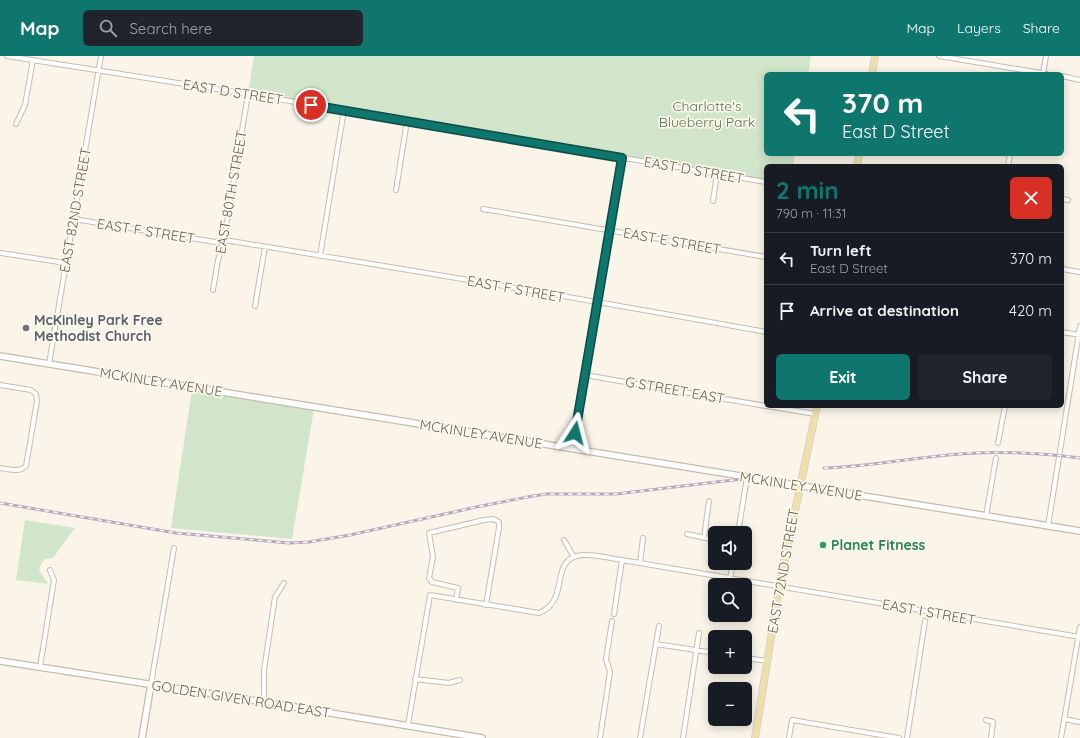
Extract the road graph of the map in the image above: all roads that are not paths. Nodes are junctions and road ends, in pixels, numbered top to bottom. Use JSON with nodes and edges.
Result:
{"nodes":[{"id":1,"x":7,"y":56,"type":"edge"},
{"id":2,"x":101,"y":56,"type":"edge"},
{"id":3,"x":875,"y":56,"type":"edge"},
{"id":4,"x":939,"y":56,"type":"edge"},
{"id":5,"x":1046,"y":56,"type":"edge"},
{"id":6,"x":33,"y":60,"type":"junction"},
{"id":7,"x":98,"y":71,"type":"junction"},
{"id":8,"x":872,"y":72,"type":"edge"},
{"id":9,"x":1023,"y":72,"type":"edge"},
{"id":10,"x":1045,"y":72,"type":"edge"},
{"id":11,"x":1064,"y":76,"type":"edge"},
{"id":12,"x":1080,"y":80,"type":"edge"},
{"id":13,"x":248,"y":94,"type":"junction"},
{"id":14,"x":344,"y":110,"type":"junction"},
{"id":15,"x":407,"y":121,"type":"junction"},
{"id":16,"x":16,"y":124,"type":"dead end"},
{"id":17,"x":622,"y":158,"type":"junction"},
{"id":18,"x":717,"y":174,"type":"junction"},
{"id":19,"x":764,"y":182,"type":"edge"},
{"id":20,"x":396,"y":190,"type":"dead end"},
{"id":21,"x":1064,"y":199,"type":"edge"},
{"id":22,"x":1068,"y":200,"type":"dead end"},
{"id":23,"x":713,"y":201,"type":"dead end"},
{"id":24,"x":483,"y":209,"type":"dead end"},
{"id":25,"x":74,"y":217,"type":"junction"},
{"id":26,"x":609,"y":230,"type":"junction"},
{"id":27,"x":224,"y":240,"type":"junction"},
{"id":28,"x":265,"y":247,"type":"junction"},
{"id":29,"x":1,"y":253,"type":"dead end"},
{"id":30,"x":320,"y":256,"type":"junction"},
{"id":31,"x":764,"y":257,"type":"edge"},
{"id":32,"x":66,"y":263,"type":"junction"},
{"id":33,"x":1064,"y":269,"type":"edge"},
{"id":34,"x":1080,"y":272,"type":"edge"},
{"id":35,"x":213,"y":290,"type":"dead end"},
{"id":36,"x":597,"y":302,"type":"junction"},
{"id":37,"x":255,"y":306,"type":"dead end"},
{"id":38,"x":1080,"y":326,"type":"edge"},
{"id":39,"x":764,"y":332,"type":"edge"},
{"id":40,"x":1064,"y":332,"type":"edge"},
{"id":41,"x":1079,"y":335,"type":"edge"},
{"id":42,"x":0,"y":356,"type":"edge"},
{"id":43,"x":49,"y":364,"type":"junction"},
{"id":44,"x":585,"y":375,"type":"junction"},
{"id":45,"x":0,"y":385,"type":"edge"},
{"id":46,"x":764,"y":406,"type":"edge"},
{"id":47,"x":778,"y":408,"type":"edge"},
{"id":48,"x":816,"y":408,"type":"edge"},
{"id":49,"x":1005,"y":408,"type":"edge"},
{"id":50,"x":815,"y":414,"type":"junction"},
{"id":51,"x":998,"y":443,"type":"dead end"},
{"id":52,"x":572,"y":448,"type":"junction"},
{"id":53,"x":996,"y":458,"type":"dead end"},
{"id":54,"x":0,"y":468,"type":"edge"},
{"id":55,"x":747,"y":477,"type":"junction"},
{"id":56,"x":799,"y":485,"type":"junction"},
{"id":57,"x":709,"y":501,"type":"dead end"},
{"id":58,"x":986,"y":516,"type":"junction"},
{"id":59,"x":739,"y":526,"type":"edge"},
{"id":60,"x":1048,"y":526,"type":"junction"},
{"id":61,"x":1080,"y":531,"type":"edge"},
{"id":62,"x":687,"y":534,"type":"dead end"},
{"id":63,"x":643,"y":538,"type":"dead end"},
{"id":64,"x":704,"y":538,"type":"junction"},
{"id":65,"x":708,"y":539,"type":"edge"},
{"id":66,"x":564,"y":540,"type":"dead end"},
{"id":67,"x":174,"y":548,"type":"dead end"},
{"id":68,"x":574,"y":557,"type":"junction"},
{"id":69,"x":622,"y":560,"type":"junction"},
{"id":70,"x":640,"y":563,"type":"junction"},
{"id":71,"x":50,"y":570,"type":"dead end"},
{"id":72,"x":732,"y":570,"type":"edge"},
{"id":73,"x":730,"y":578,"type":"joint"},
{"id":74,"x":284,"y":582,"type":"dead end"},
{"id":75,"x":752,"y":582,"type":"edge"},
{"id":76,"x":779,"y":587,"type":"junction"},
{"id":77,"x":456,"y":600,"type":"junction"},
{"id":78,"x":486,"y":605,"type":"junction"},
{"id":79,"x":614,"y":614,"type":"dead end"},
{"id":80,"x":612,"y":621,"type":"dead end"},
{"id":81,"x":925,"y":621,"type":"dead end"},
{"id":82,"x":659,"y":626,"type":"dead end"},
{"id":83,"x":1080,"y":627,"type":"edge"},
{"id":84,"x":699,"y":633,"type":"dead end"},
{"id":85,"x":1079,"y":637,"type":"edge"},
{"id":86,"x":656,"y":644,"type":"junction"},
{"id":87,"x":696,"y":651,"type":"junction"},
{"id":88,"x":708,"y":653,"type":"edge"},
{"id":89,"x":752,"y":659,"type":"edge"},
{"id":90,"x":0,"y":661,"type":"edge"},
{"id":91,"x":767,"y":661,"type":"junction"},
{"id":92,"x":40,"y":667,"type":"junction"},
{"id":93,"x":415,"y":679,"type":"junction"},
{"id":94,"x":460,"y":680,"type":"dead end"},
{"id":95,"x":151,"y":684,"type":"junction"},
{"id":96,"x":264,"y":702,"type":"junction"},
{"id":97,"x":1064,"y":719,"type":"junction"},
{"id":98,"x":986,"y":720,"type":"dead end"},
{"id":99,"x":1080,"y":722,"type":"edge"},
{"id":100,"x":408,"y":725,"type":"junction"},
{"id":101,"x":142,"y":738,"type":"edge"},
{"id":102,"x":482,"y":738,"type":"edge"},
{"id":103,"x":600,"y":738,"type":"edge"},
{"id":104,"x":640,"y":738,"type":"edge"},
{"id":105,"x":682,"y":738,"type":"edge"},
{"id":106,"x":755,"y":738,"type":"edge"},
{"id":107,"x":789,"y":738,"type":"edge"},
{"id":108,"x":892,"y":738,"type":"edge"},
{"id":109,"x":899,"y":738,"type":"edge"},
{"id":110,"x":906,"y":738,"type":"edge"},
{"id":111,"x":991,"y":738,"type":"edge"},
{"id":112,"x":1061,"y":738,"type":"edge"}],
"edges":[{"from":1,"to":6,"type":"street","name":"EAST D STREET"},
{"from":2,"to":7,"type":"street","name":"EAST 82ND STREET"},
{"from":3,"to":8,"type":"main road"},
{"from":4,"to":9,"type":"street"},
{"from":5,"to":10,"type":"street"},
{"from":6,"to":7,"type":"street","name":"EAST D STREET"},
{"from":6,"to":16,"type":"street"},
{"from":7,"to":13,"type":"street","name":"EAST D STREET"},
{"from":7,"to":25,"type":"street","name":"EAST 82ND STREET"},
{"from":11,"to":12,"type":"street"},
{"from":13,"to":14,"type":"street","name":"EAST D STREET"},
{"from":13,"to":27,"type":"street","name":"EAST 80TH STREET"},
{"from":14,"to":15,"type":"street","name":"EAST D STREET"},
{"from":14,"to":30,"type":"street"},
{"from":15,"to":17,"type":"street","name":"EAST D STREET"},
{"from":15,"to":20,"type":"street"},
{"from":17,"to":18,"type":"street","name":"EAST D STREET"},
{"from":17,"to":26,"type":"street"},
{"from":18,"to":19,"type":"street","name":"EAST D STREET"},
{"from":18,"to":23,"type":"street"},
{"from":21,"to":22,"type":"street"},
{"from":24,"to":26,"type":"street","name":"EAST E STREET"},
{"from":25,"to":27,"type":"street","name":"EAST F STREET"},
{"from":25,"to":32,"type":"street","name":"EAST 82ND STREET"},
{"from":26,"to":31,"type":"street","name":"EAST E STREET"},
{"from":26,"to":36,"type":"street"},
{"from":27,"to":28,"type":"street","name":"EAST F STREET"},
{"from":27,"to":35,"type":"street","name":"EAST 80TH STREET"},
{"from":28,"to":30,"type":"street","name":"EAST F STREET"},
{"from":28,"to":37,"type":"street"},
{"from":29,"to":32,"type":"street"},
{"from":30,"to":36,"type":"street","name":"EAST F STREET"},
{"from":32,"to":43,"type":"street","name":"EAST 82ND STREET"},
{"from":33,"to":34,"type":"street"},
{"from":36,"to":39,"type":"street","name":"EAST F STREET"},
{"from":36,"to":44,"type":"street"},
{"from":38,"to":41,"type":"street"},
{"from":40,"to":41,"type":"street"},
{"from":41,"to":60,"type":"street"},
{"from":42,"to":43,"type":"street","name":"MCKINLEY AVENUE"},
{"from":43,"to":52,"type":"street","name":"MCKINLEY AVENUE"},
{"from":44,"to":46,"type":"street","name":"G STREET EAST"},
{"from":44,"to":52,"type":"street"},
{"from":45,"to":54,"type":"street"},
{"from":47,"to":50,"type":"street","name":"G STREET EAST"},
{"from":48,"to":50,"type":"main road","name":"EAST 72ND STREET"},
{"from":49,"to":51,"type":"street"},
{"from":50,"to":56,"type":"main road","name":"EAST 72ND STREET"},
{"from":52,"to":55,"type":"street","name":"MCKINLEY AVENUE"},
{"from":53,"to":58,"type":"street"},
{"from":55,"to":56,"type":"street","name":"MCKINLEY AVENUE"},
{"from":55,"to":59,"type":"street"},
{"from":56,"to":58,"type":"street","name":"MCKINLEY AVENUE"},
{"from":56,"to":76,"type":"main road","name":"EAST 72ND STREET"},
{"from":57,"to":64,"type":"street"},
{"from":58,"to":60,"type":"street","name":"MCKINLEY AVENUE"},
{"from":60,"to":61,"type":"street","name":"MCKINLEY AVENUE"},
{"from":62,"to":64,"type":"street"},
{"from":63,"to":70,"type":"street"},
{"from":64,"to":65,"type":"street"},
{"from":66,"to":68,"type":"street"},
{"from":67,"to":95,"type":"street"},
{"from":68,"to":69,"type":"street","name":"EAST I STREET"},
{"from":68,"to":78,"type":"street"},
{"from":69,"to":70,"type":"street","name":"EAST I STREET"},
{"from":69,"to":79,"type":"street"},
{"from":70,"to":73,"type":"street","name":"EAST I STREET"},
{"from":71,"to":92,"type":"street"},
{"from":72,"to":73,"type":"street"},
{"from":74,"to":96,"type":"street"},
{"from":75,"to":76,"type":"street","name":"EAST I STREET"},
{"from":76,"to":85,"type":"street","name":"EAST I STREET"},
{"from":76,"to":91,"type":"main road","name":"EAST 72ND STREET"},
{"from":77,"to":78,"type":"street"},
{"from":77,"to":78,"type":"street"},
{"from":77,"to":93,"type":"street"},
{"from":80,"to":103,"type":"street"},
{"from":81,"to":110,"type":"street"},
{"from":82,"to":86,"type":"street"},
{"from":83,"to":85,"type":"street"},
{"from":84,"to":87,"type":"street"},
{"from":85,"to":97,"type":"street"},
{"from":86,"to":87,"type":"street"},
{"from":86,"to":104,"type":"street"},
{"from":87,"to":88,"type":"street"},
{"from":87,"to":105,"type":"street"},
{"from":89,"to":91,"type":"street"},
{"from":90,"to":92,"type":"street","name":"GOLDEN GIVEN ROAD EAST"},
{"from":91,"to":106,"type":"main road","name":"EAST 72ND STREET"},
{"from":92,"to":95,"type":"street","name":"GOLDEN GIVEN ROAD EAST"},
{"from":93,"to":94,"type":"street"},
{"from":93,"to":100,"type":"street"},
{"from":95,"to":96,"type":"street","name":"GOLDEN GIVEN ROAD EAST"},
{"from":95,"to":101,"type":"street"},
{"from":96,"to":100,"type":"street","name":"GOLDEN GIVEN ROAD EAST"},
{"from":97,"to":99,"type":"street"},
{"from":97,"to":112,"type":"street"},
{"from":98,"to":111,"type":"street"},
{"from":100,"to":102,"type":"street","name":"GOLDEN GIVEN ROAD EAST"},
{"from":107,"to":108,"type":"street"},
{"from":108,"to":109,"type":"street"}]}
